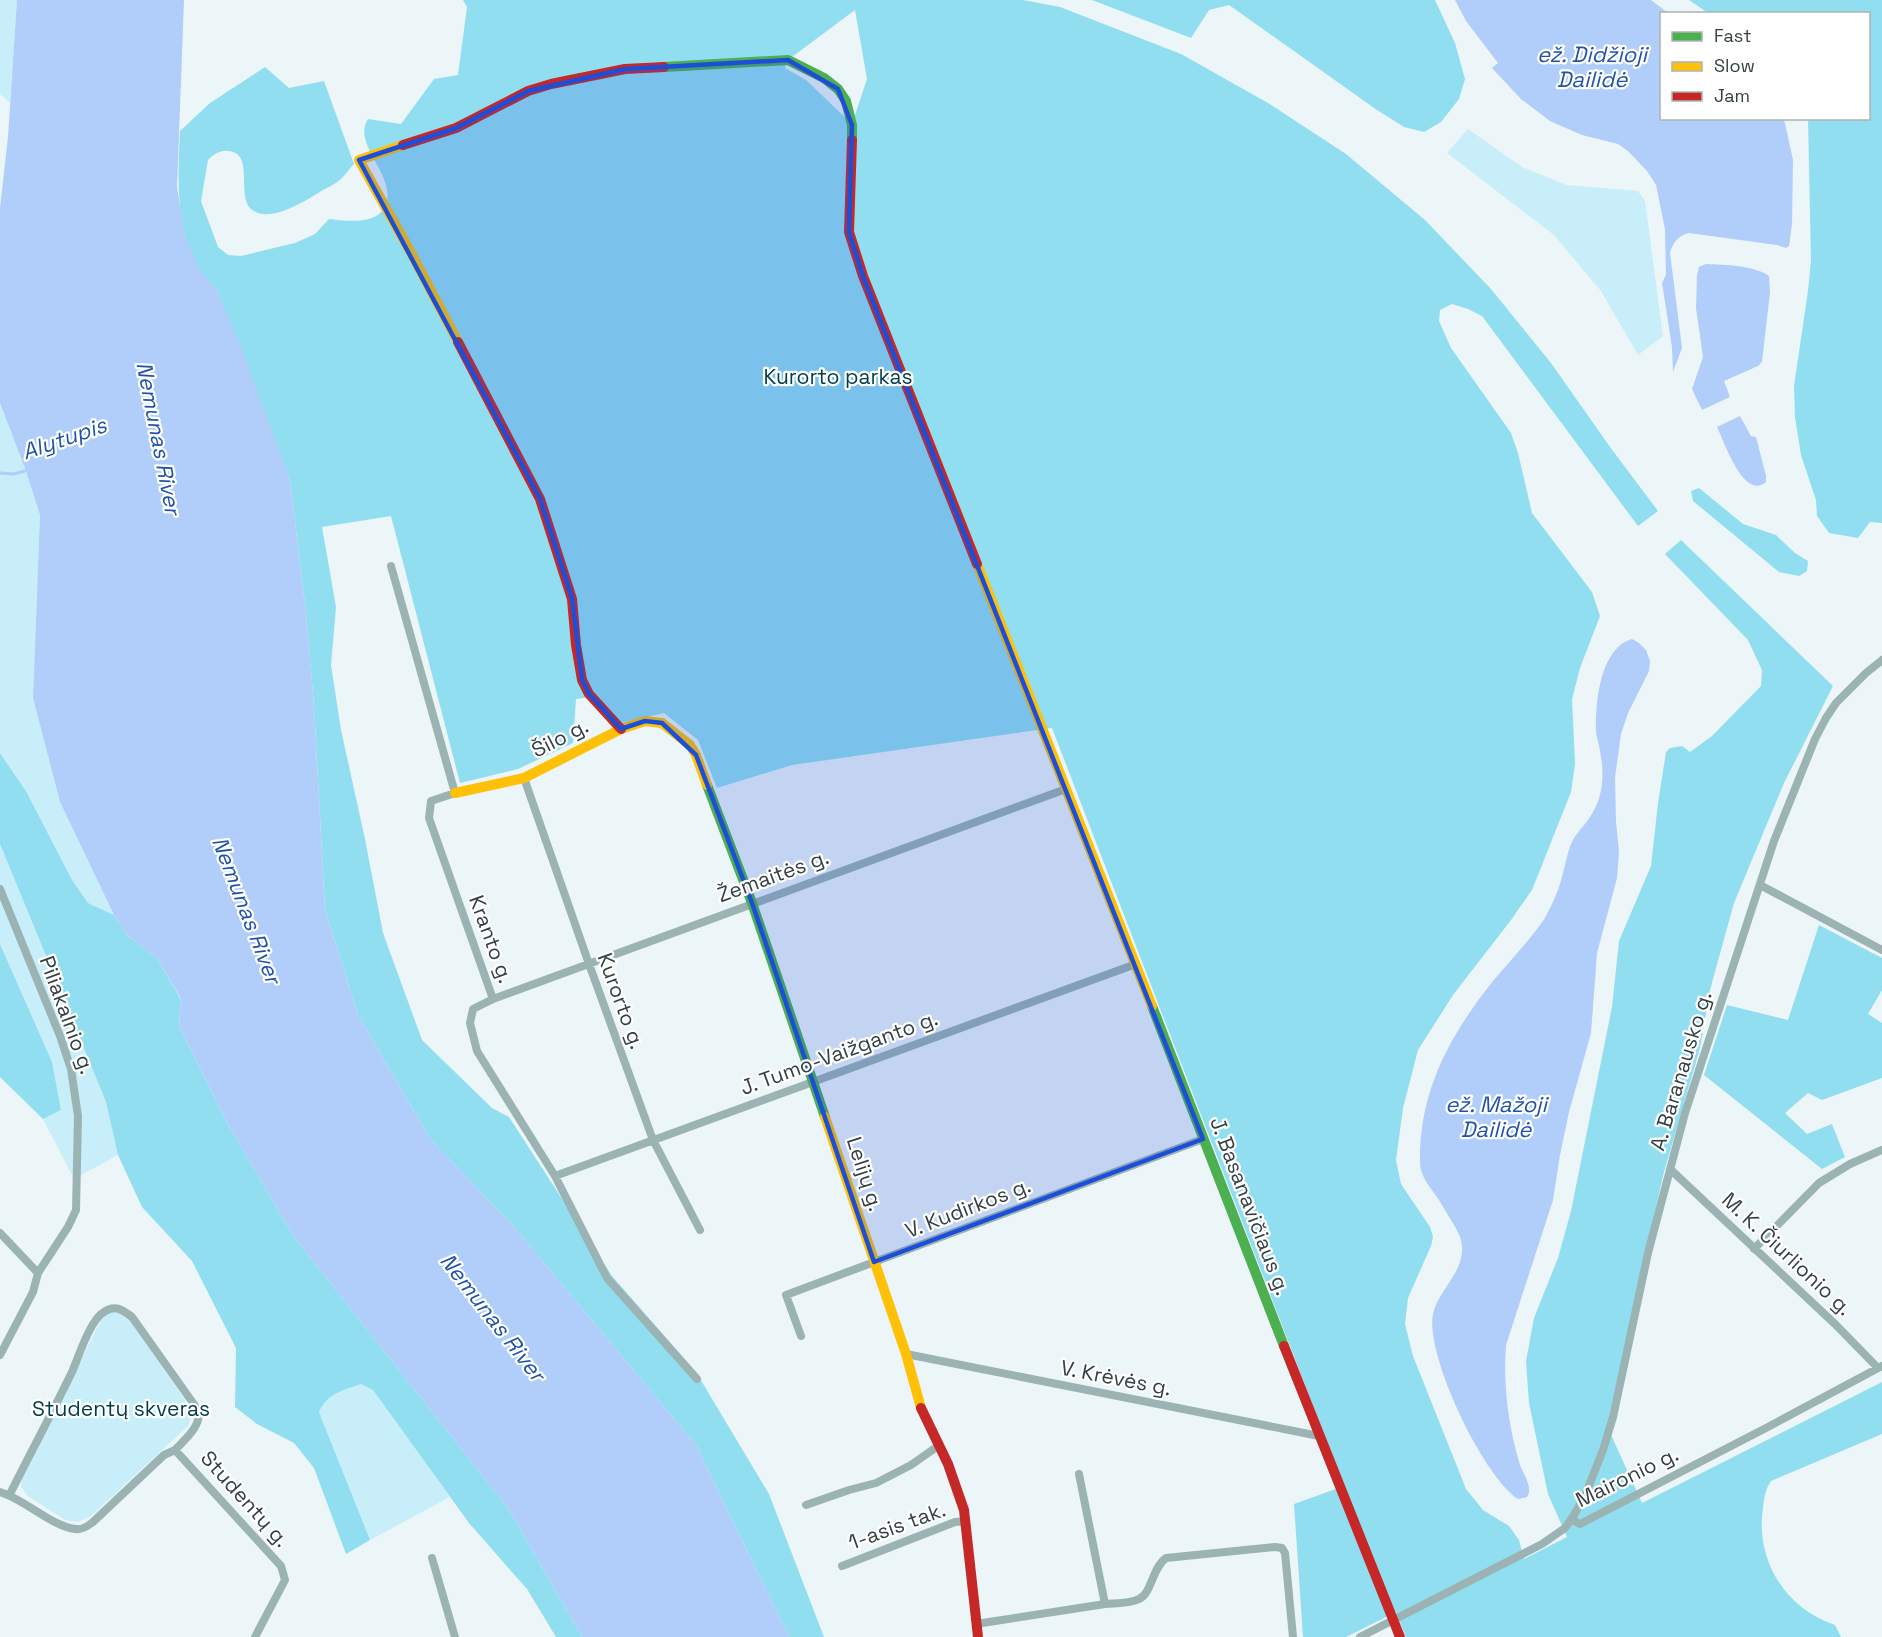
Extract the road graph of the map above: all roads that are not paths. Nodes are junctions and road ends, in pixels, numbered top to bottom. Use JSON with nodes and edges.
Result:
{"nodes":[{"id":1,"x":391,"y":566,"type":"dead end"},
{"id":2,"x":1882,"y":660,"type":"edge"},
{"id":3,"x":621,"y":729,"type":"junction"},
{"id":4,"x":678,"y":734,"type":"joint"},
{"id":5,"x":524,"y":778,"type":"junction"},
{"id":6,"x":1066,"y":789,"type":"junction"},
{"id":7,"x":455,"y":793,"type":"junction"},
{"id":8,"x":1760,"y":885,"type":"junction"},
{"id":9,"x":0,"y":889,"type":"edge"},
{"id":10,"x":752,"y":903,"type":"junction"},
{"id":11,"x":1882,"y":950,"type":"edge"},
{"id":12,"x":589,"y":964,"type":"junction"},
{"id":13,"x":1136,"y":964,"type":"junction"},
{"id":14,"x":493,"y":999,"type":"junction"},
{"id":15,"x":814,"y":1081,"type":"junction"},
{"id":16,"x":1203,"y":1139,"type":"junction"},
{"id":17,"x":652,"y":1140,"type":"junction"},
{"id":18,"x":1882,"y":1150,"type":"edge"},
{"id":19,"x":1670,"y":1168,"type":"junction"},
{"id":20,"x":555,"y":1176,"type":"junction"},
{"id":21,"x":700,"y":1230,"type":"dead end"},
{"id":22,"x":0,"y":1233,"type":"edge"},
{"id":23,"x":1754,"y":1249,"type":"junction"},
{"id":24,"x":874,"y":1263,"type":"junction"},
{"id":25,"x":38,"y":1273,"type":"junction"},
{"id":26,"x":801,"y":1336,"type":"dead end"},
{"id":27,"x":906,"y":1354,"type":"junction"},
{"id":28,"x":0,"y":1355,"type":"edge"},
{"id":29,"x":1880,"y":1367,"type":"edge"},
{"id":30,"x":697,"y":1378,"type":"dead end"},
{"id":31,"x":1319,"y":1436,"type":"junction"},
{"id":32,"x":938,"y":1446,"type":"junction"},
{"id":33,"x":175,"y":1450,"type":"junction"},
{"id":34,"x":1079,"y":1474,"type":"dead end"},
{"id":35,"x":0,"y":1492,"type":"edge"},
{"id":36,"x":10,"y":1494,"type":"junction"},
{"id":37,"x":807,"y":1505,"type":"dead end"},
{"id":38,"x":1571,"y":1519,"type":"junction"},
{"id":39,"x":966,"y":1521,"type":"junction"},
{"id":40,"x":432,"y":1558,"type":"dead end"},
{"id":41,"x":842,"y":1566,"type":"dead end"},
{"id":42,"x":1105,"y":1604,"type":"junction"},
{"id":43,"x":1394,"y":1619,"type":"junction"},
{"id":44,"x":976,"y":1624,"type":"junction"},
{"id":45,"x":255,"y":1637,"type":"edge"},
{"id":46,"x":455,"y":1637,"type":"edge"},
{"id":47,"x":978,"y":1637,"type":"edge"},
{"id":48,"x":1293,"y":1637,"type":"edge"},
{"id":49,"x":1360,"y":1637,"type":"edge"},
{"id":50,"x":1400,"y":1637,"type":"edge"}],
"edges":[{"from":1,"to":7,"type":"street"},
{"from":2,"to":8,"type":"street","name":"A. Baranausko g."},
{"from":3,"to":4,"type":"street","name":"Šilo g."},
{"from":3,"to":5,"type":"street","name":"Šilo g."},
{"from":3,"to":6,"type":"street","name":"J. Basanavičiaus g."},
{"from":4,"to":10,"type":"street","name":"Lelijų g."},
{"from":5,"to":7,"type":"street","name":"Šilo g."},
{"from":5,"to":12,"type":"street","name":"Kurorto g."},
{"from":6,"to":10,"type":"street","name":"Žemaitės g."},
{"from":6,"to":13,"type":"street","name":"J. Basanavičiaus g."},
{"from":7,"to":14,"type":"street","name":"Kranto g."},
{"from":8,"to":11,"type":"street"},
{"from":8,"to":19,"type":"street","name":"A. Baranausko g."},
{"from":9,"to":25,"type":"street","name":"Piliakalnio g."},
{"from":10,"to":12,"type":"street","name":"Žemaitės g."},
{"from":10,"to":15,"type":"street","name":"Lelijų g."},
{"from":12,"to":14,"type":"street","name":"Žemaitės g."},
{"from":12,"to":17,"type":"street","name":"Kurorto g."},
{"from":13,"to":15,"type":"street","name":"J. Tumo-Vaižganto g."},
{"from":13,"to":16,"type":"street","name":"J. Basanavičiaus g."},
{"from":14,"to":20,"type":"street","name":"Kranto g."},
{"from":15,"to":17,"type":"street","name":"J. Tumo-Vaižganto g."},
{"from":15,"to":24,"type":"street","name":"Lelijų g."},
{"from":16,"to":24,"type":"street","name":"V. Kudirkos g."},
{"from":16,"to":31,"type":"street","name":"J. Basanavičiaus g."},
{"from":17,"to":20,"type":"street","name":"J. Tumo-Vaižganto g."},
{"from":17,"to":21,"type":"street","name":"Kurorto g."},
{"from":18,"to":23,"type":"street"},
{"from":19,"to":23,"type":"street","name":"M. K. Čiurlionio g."},
{"from":19,"to":38,"type":"street","name":"A. Baranausko g."},
{"from":20,"to":30,"type":"street","name":"Kranto g."},
{"from":22,"to":25,"type":"street"},
{"from":23,"to":29,"type":"street","name":"M. K. Čiurlionio g."},
{"from":24,"to":26,"type":"street","name":"V. Kudirkos g."},
{"from":24,"to":27,"type":"street","name":"Lelijų g."},
{"from":25,"to":28,"type":"street","name":"Piliakalnio g."},
{"from":27,"to":31,"type":"street","name":"V. Krėvės g."},
{"from":27,"to":32,"type":"street","name":"Lelijų g."},
{"from":29,"to":38,"type":"street","name":"Maironio g."},
{"from":31,"to":43,"type":"street","name":"J. Basanavičiaus g."},
{"from":32,"to":37,"type":"street"},
{"from":32,"to":39,"type":"street","name":"Lelijų g."},
{"from":33,"to":36,"type":"street","name":"Studentų g."},
{"from":33,"to":36,"type":"street"},
{"from":33,"to":45,"type":"street","name":"Studentų g."},
{"from":34,"to":42,"type":"street"},
{"from":35,"to":36,"type":"street","name":"Studentų g."},
{"from":38,"to":43,"type":"street","name":"Maironio g."},
{"from":39,"to":41,"type":"street","name":"1-asis tak."},
{"from":39,"to":44,"type":"street","name":"Lelijų g."},
{"from":40,"to":46,"type":"street"},
{"from":42,"to":44,"type":"street"},
{"from":42,"to":48,"type":"street"},
{"from":43,"to":49,"type":"street","name":"Maironio g."},
{"from":43,"to":50,"type":"street","name":"J. Basanavičiaus g."},
{"from":44,"to":47,"type":"street","name":"Lelijų g."}]}
